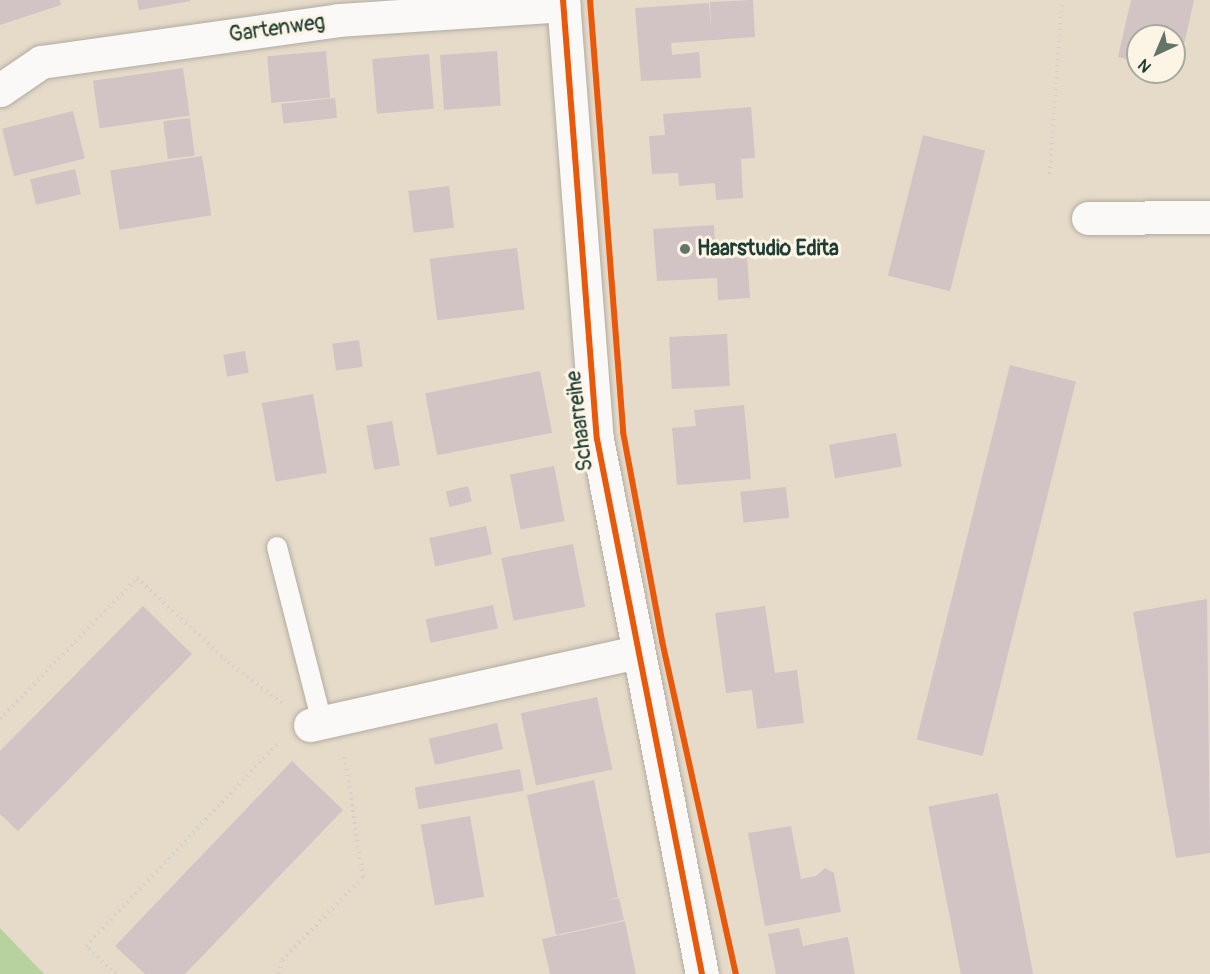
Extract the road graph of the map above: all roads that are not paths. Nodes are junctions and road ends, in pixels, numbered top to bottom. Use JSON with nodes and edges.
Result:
{"nodes":[{"id":1,"x":563,"y":3,"type":"edge"},
{"id":2,"x":0,"y":90,"type":"edge"},
{"id":3,"x":1210,"y":217,"type":"edge"},
{"id":4,"x":1088,"y":218,"type":"dead end"},
{"id":5,"x":277,"y":547,"type":"dead end"},
{"id":6,"x":636,"y":652,"type":"junction"},
{"id":7,"x":324,"y":722,"type":"joint"},
{"id":8,"x":702,"y":974,"type":"edge"}],
"edges":[{"from":1,"to":2,"type":"street","name":"Gartenweg"},
{"from":1,"to":6,"type":"street","name":"Schaarreihe"},
{"from":3,"to":4,"type":"street"},
{"from":5,"to":7,"type":"lane"},
{"from":6,"to":7,"type":"street"},
{"from":6,"to":8,"type":"street","name":"Schaarreihe"}]}
